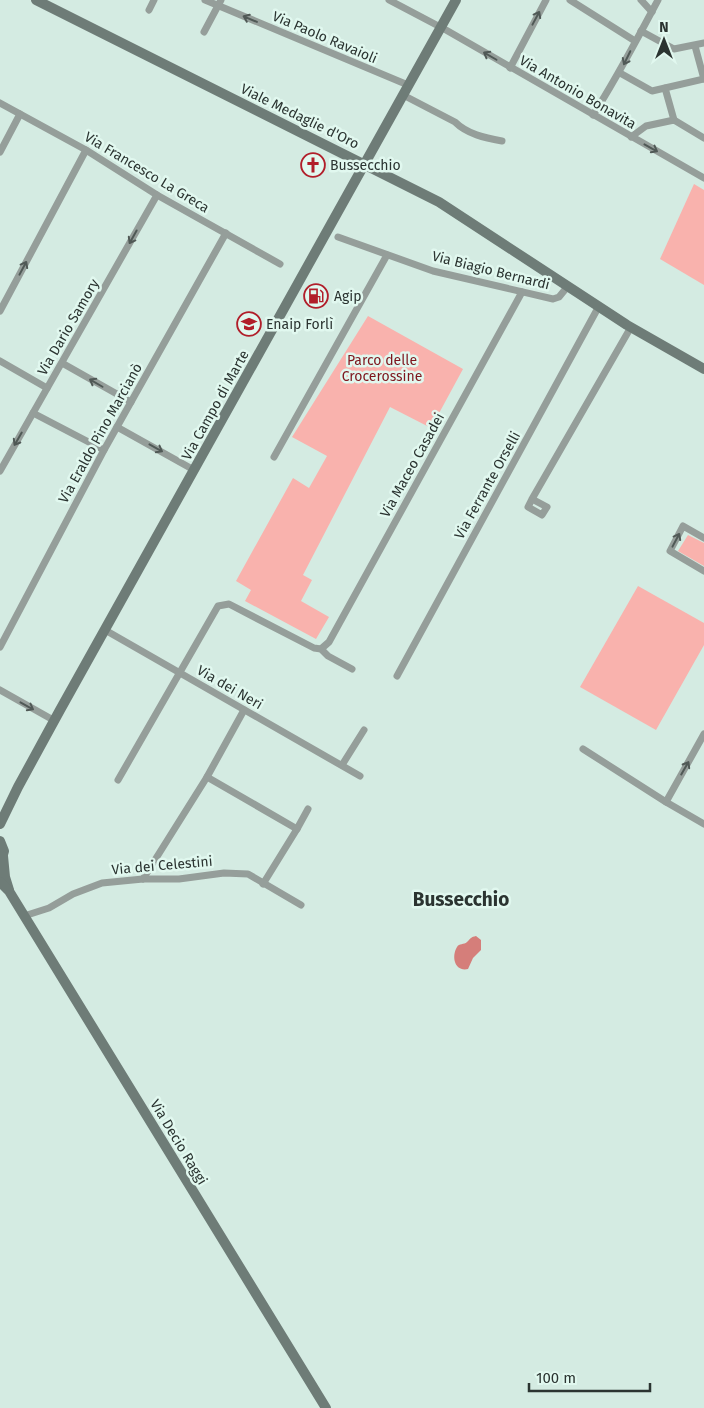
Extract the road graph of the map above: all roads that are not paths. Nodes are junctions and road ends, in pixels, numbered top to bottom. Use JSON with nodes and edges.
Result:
{"nodes":[{"id":1,"x":36,"y":0,"type":"edge"},
{"id":2,"x":154,"y":0,"type":"edge"},
{"id":3,"x":205,"y":0,"type":"edge"},
{"id":4,"x":389,"y":0,"type":"edge"},
{"id":5,"x":456,"y":0,"type":"edge"},
{"id":6,"x":546,"y":0,"type":"edge"},
{"id":7,"x":641,"y":0,"type":"edge"},
{"id":8,"x":658,"y":0,"type":"edge"},
{"id":9,"x":574,"y":1,"type":"edge"},
{"id":10,"x":219,"y":3,"type":"edge"},
{"id":11,"x":148,"y":10,"type":"dead end"},
{"id":12,"x":652,"y":12,"type":"junction"},
{"id":13,"x":440,"y":28,"type":"junction"},
{"id":14,"x":642,"y":31,"type":"junction"},
{"id":15,"x":204,"y":32,"type":"dead end"},
{"id":16,"x":635,"y":40,"type":"junction"},
{"id":17,"x":704,"y":43,"type":"edge"},
{"id":18,"x":695,"y":46,"type":"junction"},
{"id":19,"x":510,"y":68,"type":"junction"},
{"id":20,"x":620,"y":73,"type":"junction"},
{"id":21,"x":704,"y":79,"type":"edge"},
{"id":22,"x":408,"y":85,"type":"junction"},
{"id":23,"x":665,"y":88,"type":"junction"},
{"id":24,"x":403,"y":95,"type":"junction"},
{"id":25,"x":0,"y":103,"type":"edge"},
{"id":26,"x":20,"y":114,"type":"junction"},
{"id":27,"x":593,"y":115,"type":"junction"},
{"id":28,"x":674,"y":120,"type":"junction"},
{"id":29,"x":631,"y":137,"type":"junction"},
{"id":30,"x":704,"y":138,"type":"edge"},
{"id":31,"x":502,"y":141,"type":"dead end"},
{"id":32,"x":86,"y":150,"type":"junction"},
{"id":33,"x":0,"y":152,"type":"edge"},
{"id":34,"x":365,"y":164,"type":"junction"},
{"id":35,"x":704,"y":178,"type":"edge"},
{"id":36,"x":157,"y":195,"type":"junction"},
{"id":37,"x":226,"y":232,"type":"junction"},
{"id":38,"x":338,"y":237,"type":"dead end"},
{"id":39,"x":387,"y":255,"type":"junction"},
{"id":40,"x":280,"y":264,"type":"dead end"},
{"id":41,"x":568,"y":286,"type":"junction"},
{"id":42,"x":522,"y":292,"type":"junction"},
{"id":43,"x":599,"y":306,"type":"junction"},
{"id":44,"x":0,"y":311,"type":"edge"},
{"id":45,"x":631,"y":327,"type":"junction"},
{"id":46,"x":0,"y":361,"type":"edge"},
{"id":47,"x":62,"y":363,"type":"junction"},
{"id":48,"x":704,"y":369,"type":"edge"},
{"id":49,"x":47,"y":388,"type":"junction"},
{"id":50,"x":131,"y":402,"type":"junction"},
{"id":51,"x":33,"y":413,"type":"junction"},
{"id":52,"x":117,"y":427,"type":"junction"},
{"id":53,"x":104,"y":450,"type":"junction"},
{"id":54,"x":274,"y":457,"type":"dead end"},
{"id":55,"x":194,"y":470,"type":"junction"},
{"id":56,"x":0,"y":471,"type":"edge"},
{"id":57,"x":532,"y":499,"type":"dead end"},
{"id":58,"x":704,"y":538,"type":"edge"},
{"id":59,"x":704,"y":571,"type":"edge"},
{"id":60,"x":105,"y":630,"type":"junction"},
{"id":61,"x":0,"y":647,"type":"edge"},
{"id":62,"x":321,"y":648,"type":"junction"},
{"id":63,"x":352,"y":669,"type":"dead end"},
{"id":64,"x":180,"y":673,"type":"junction"},
{"id":65,"x":397,"y":676,"type":"dead end"},
{"id":66,"x":0,"y":690,"type":"edge"},
{"id":67,"x":244,"y":710,"type":"junction"},
{"id":68,"x":55,"y":721,"type":"junction"},
{"id":69,"x":364,"y":730,"type":"dead end"},
{"id":70,"x":704,"y":734,"type":"edge"},
{"id":71,"x":583,"y":749,"type":"dead end"},
{"id":72,"x":342,"y":766,"type":"junction"},
{"id":73,"x":360,"y":776,"type":"dead end"},
{"id":74,"x":207,"y":777,"type":"junction"},
{"id":75,"x":118,"y":780,"type":"dead end"},
{"id":76,"x":666,"y":802,"type":"junction"},
{"id":77,"x":308,"y":809,"type":"dead end"},
{"id":78,"x":0,"y":824,"type":"edge"},
{"id":79,"x":704,"y":824,"type":"edge"},
{"id":80,"x":296,"y":830,"type":"junction"},
{"id":81,"x":0,"y":841,"type":"edge"},
{"id":82,"x":2,"y":859,"type":"edge"},
{"id":83,"x":143,"y":879,"type":"junction"},
{"id":84,"x":0,"y":882,"type":"edge"},
{"id":85,"x":263,"y":884,"type":"junction"},
{"id":86,"x":9,"y":891,"type":"junction"},
{"id":87,"x":301,"y":905,"type":"dead end"},
{"id":88,"x":24,"y":916,"type":"junction"},
{"id":89,"x":326,"y":1408,"type":"edge"}],
"edges":[{"from":1,"to":34,"type":"main road","name":"Viale Medaglie d'Oro"},
{"from":2,"to":11,"type":"street"},
{"from":3,"to":10,"type":"street","name":"Via Paolo Ravaioli"},
{"from":4,"to":13,"type":"street","name":"Via Antonio Bonavita"},
{"from":5,"to":13,"type":"main road","name":"Via Campo di Marte"},
{"from":19,"to":6,"type":"street","one_way":true},
{"from":7,"to":12,"type":"street"},
{"from":8,"to":12,"type":"street"},
{"from":9,"to":16,"type":"street"},
{"from":10,"to":15,"type":"street"},
{"from":22,"to":10,"type":"street","name":"Via Paolo Ravaioli","one_way":true},
{"from":12,"to":14,"type":"street"},
{"from":19,"to":13,"type":"street","name":"Via Antonio Bonavita","one_way":true},
{"from":13,"to":22,"type":"main road","name":"Via Campo di Marte"},
{"from":14,"to":16,"type":"street"},
{"from":14,"to":18,"type":"street"},
{"from":16,"to":20,"type":"street","one_way":true},
{"from":17,"to":18,"type":"street"},
{"from":18,"to":21,"type":"street"},
{"from":19,"to":27,"type":"street","name":"Via Antonio Bonavita"},
{"from":20,"to":23,"type":"street"},
{"from":20,"to":27,"type":"street"},
{"from":21,"to":23,"type":"street"},
{"from":22,"to":24,"type":"main road","name":"Via Campo di Marte"},
{"from":23,"to":28,"type":"street"},
{"from":24,"to":31,"type":"street"},
{"from":24,"to":34,"type":"main road","name":"Via Campo di Marte"},
{"from":25,"to":26,"type":"street","name":"Via Francesco La Greca"},
{"from":26,"to":32,"type":"street","name":"Via Francesco La Greca"},
{"from":26,"to":33,"type":"street"},
{"from":27,"to":29,"type":"street","name":"Via Antonio Bonavita"},
{"from":28,"to":29,"type":"street"},
{"from":28,"to":30,"type":"street"},
{"from":29,"to":35,"type":"street","name":"Via Antonio Bonavita","one_way":true},
{"from":32,"to":36,"type":"street","name":"Via Francesco La Greca"},
{"from":44,"to":32,"type":"street","one_way":true},
{"from":34,"to":41,"type":"main road","name":"Viale Medaglie d'Oro"},
{"from":34,"to":55,"type":"main road","name":"Via Campo di Marte"},
{"from":36,"to":37,"type":"street","name":"Via Francesco La Greca"},
{"from":36,"to":47,"type":"street","name":"Via Dario Samory","one_way":true},
{"from":37,"to":40,"type":"street","name":"Via Francesco La Greca"},
{"from":37,"to":50,"type":"street","name":"Via Eraldo Pino Marcianò"},
{"from":38,"to":39,"type":"street","name":"Via Biagio Bernardi"},
{"from":39,"to":42,"type":"street","name":"Via Biagio Bernardi"},
{"from":39,"to":54,"type":"street"},
{"from":41,"to":42,"type":"street","name":"Via Biagio Bernardi"},
{"from":41,"to":43,"type":"main road","name":"Via Biagio Bernardi"},
{"from":42,"to":62,"type":"street","name":"Via Maceo Casadei"},
{"from":43,"to":45,"type":"main road","name":"Via Biagio Bernardi"},
{"from":43,"to":65,"type":"street","name":"Via Ferrante Orselli"},
{"from":45,"to":48,"type":"main road","name":"Via Biagio Bernardi"},
{"from":45,"to":57,"type":"street"},
{"from":46,"to":49,"type":"street"},
{"from":47,"to":49,"type":"street","name":"Via Dario Samory"},
{"from":50,"to":47,"type":"street","one_way":true},
{"from":49,"to":51,"type":"street","name":"Via Dario Samory"},
{"from":50,"to":52,"type":"street","name":"Via Eraldo Pino Marcianò"},
{"from":51,"to":53,"type":"street"},
{"from":51,"to":56,"type":"street","name":"Via Dario Samory","one_way":true},
{"from":52,"to":53,"type":"street","name":"Via Eraldo Pino Marcianò"},
{"from":52,"to":55,"type":"street","one_way":true},
{"from":53,"to":61,"type":"street","name":"Via Eraldo Pino Marcianò"},
{"from":55,"to":60,"type":"main road","name":"Via Campo di Marte"},
{"from":59,"to":58,"type":"street","one_way":true},
{"from":60,"to":64,"type":"street","name":"Via dei Neri"},
{"from":60,"to":68,"type":"main road","name":"Via Campo di Marte"},
{"from":62,"to":63,"type":"street"},
{"from":62,"to":64,"type":"street"},
{"from":64,"to":67,"type":"street","name":"Via dei Neri"},
{"from":64,"to":75,"type":"street"},
{"from":66,"to":68,"type":"street","one_way":true},
{"from":67,"to":72,"type":"street","name":"Via dei Neri"},
{"from":67,"to":74,"type":"street"},
{"from":68,"to":78,"type":"main road","name":"Via Campo di Marte"},
{"from":69,"to":72,"type":"street"},
{"from":76,"to":70,"type":"street","one_way":true},
{"from":71,"to":76,"type":"street"},
{"from":72,"to":73,"type":"street","name":"Via dei Neri"},
{"from":74,"to":80,"type":"street"},
{"from":74,"to":83,"type":"street"},
{"from":76,"to":79,"type":"street"},
{"from":77,"to":80,"type":"street"},
{"from":80,"to":85,"type":"street"},
{"from":81,"to":82,"type":"main road","name":"Via Decio Raggi"},
{"from":82,"to":86,"type":"main road","name":"Via Decio Raggi"},
{"from":83,"to":85,"type":"street","name":"Via dei Celestini"},
{"from":83,"to":88,"type":"street","name":"Via dei Celestini"},
{"from":84,"to":86,"type":"main road","name":"Via Decio Raggi"},
{"from":85,"to":87,"type":"street","name":"Via dei Celestini"},
{"from":86,"to":88,"type":"main road","name":"Via Decio Raggi"},
{"from":88,"to":89,"type":"main road","name":"Via Decio Raggi"}]}
